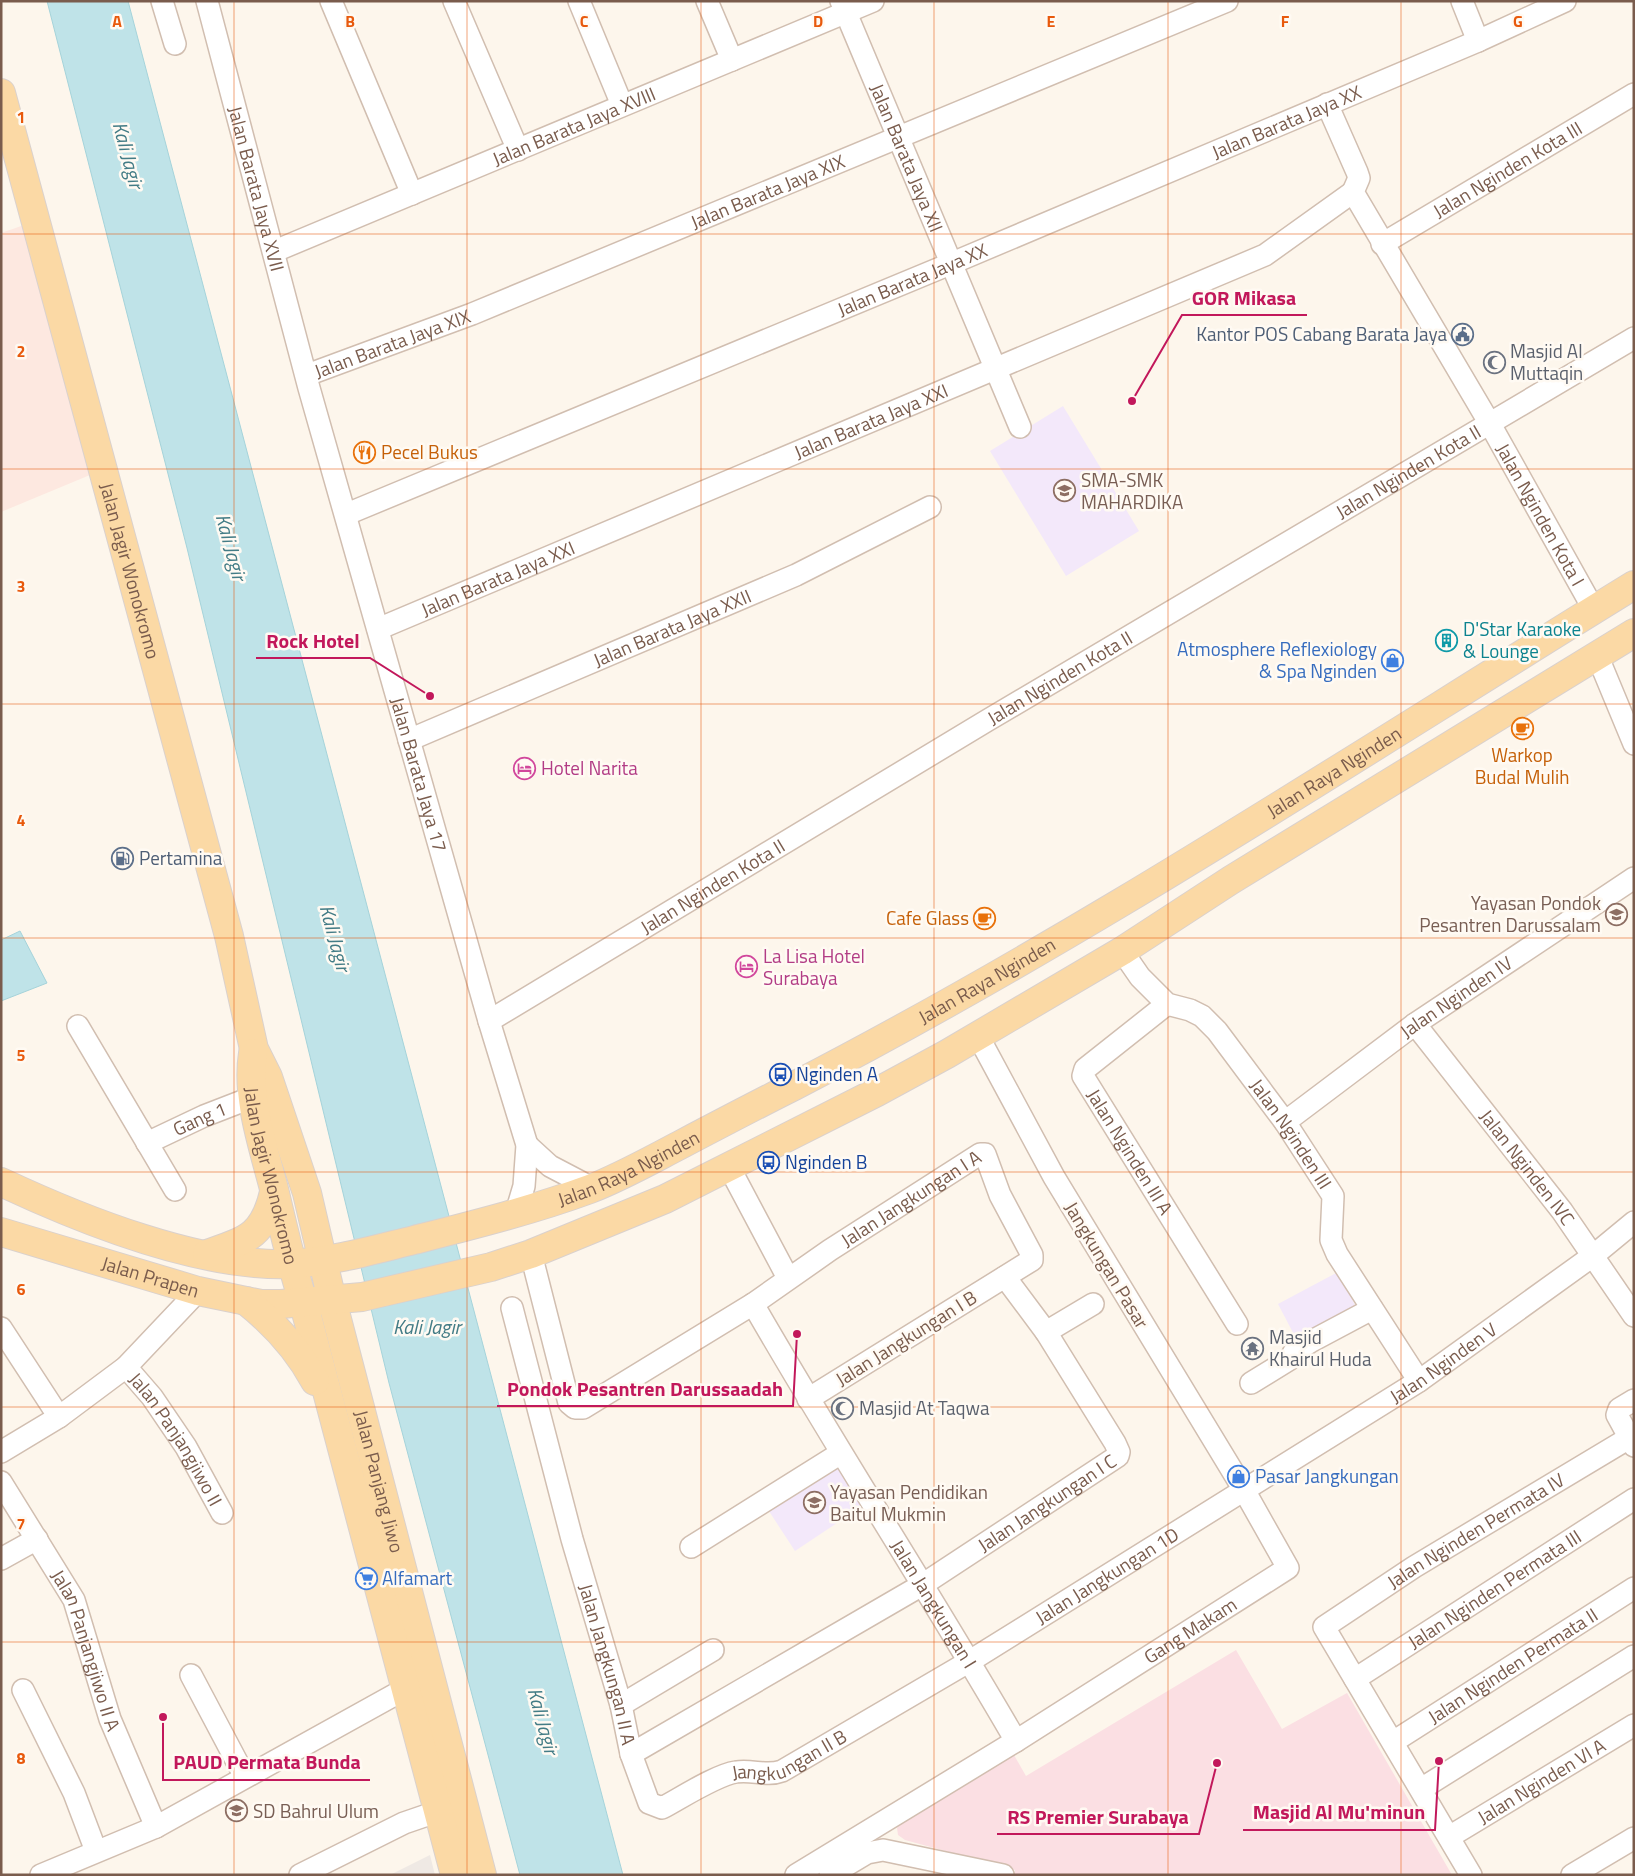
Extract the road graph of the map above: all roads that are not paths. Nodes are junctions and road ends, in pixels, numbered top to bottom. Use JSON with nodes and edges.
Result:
{"nodes":[{"id":1,"x":162,"y":1,"type":"edge"},
{"id":2,"x":207,"y":1,"type":"edge"},
{"id":3,"x":332,"y":1,"type":"edge"},
{"id":4,"x":454,"y":1,"type":"edge"},
{"id":5,"x":579,"y":1,"type":"edge"},
{"id":6,"x":707,"y":1,"type":"edge"},
{"id":7,"x":873,"y":1,"type":"edge"},
{"id":8,"x":1228,"y":1,"type":"edge"},
{"id":9,"x":1462,"y":1,"type":"edge"},
{"id":10,"x":1565,"y":1,"type":"edge"},
{"id":11,"x":843,"y":7,"type":"edge"},
{"id":12,"x":1478,"y":41,"type":"junction"},
{"id":13,"x":175,"y":44,"type":"dead end"},
{"id":14,"x":732,"y":60,"type":"junction"},
{"id":15,"x":1,"y":94,"type":"edge"},
{"id":16,"x":1634,"y":94,"type":"edge"},
{"id":17,"x":622,"y":104,"type":"junction"},
{"id":18,"x":1327,"y":104,"type":"junction"},
{"id":19,"x":897,"y":138,"type":"junction"},
{"id":20,"x":518,"y":150,"type":"junction"},
{"id":21,"x":1353,"y":192,"type":"junction"},
{"id":22,"x":412,"y":194,"type":"junction"},
{"id":23,"x":1382,"y":244,"type":"junction"},
{"id":24,"x":275,"y":251,"type":"junction"},
{"id":25,"x":950,"y":264,"type":"junction"},
{"id":26,"x":1634,"y":338,"type":"edge"},
{"id":27,"x":996,"y":370,"type":"junction"},
{"id":28,"x":307,"y":375,"type":"junction"},
{"id":29,"x":1490,"y":424,"type":"junction"},
{"id":30,"x":1020,"y":427,"type":"dead end"},
{"id":31,"x":930,"y":507,"type":"dead end"},
{"id":32,"x":347,"y":514,"type":"junction"},
{"id":33,"x":1634,"y":585,"type":"edge"},
{"id":34,"x":1594,"y":610,"type":"junction"},
{"id":35,"x":378,"y":629,"type":"junction"},
{"id":36,"x":1634,"y":633,"type":"edge"},
{"id":37,"x":1597,"y":655,"type":"junction"},
{"id":38,"x":409,"y":740,"type":"junction"},
{"id":39,"x":1634,"y":744,"type":"edge"},
{"id":40,"x":1212,"y":848,"type":"junction"},
{"id":41,"x":1634,"y":878,"type":"edge"},
{"id":42,"x":1231,"y":880,"type":"junction"},
{"id":43,"x":1122,"y":951,"type":"junction"},
{"id":44,"x":1167,"y":1004,"type":"junction"},
{"id":45,"x":489,"y":1021,"type":"junction"},
{"id":46,"x":1415,"y":1024,"type":"junction"},
{"id":47,"x":78,"y":1026,"type":"dead end"},
{"id":48,"x":978,"y":1036,"type":"junction"},
{"id":49,"x":254,"y":1049,"type":"junction"},
{"id":50,"x":254,"y":1097,"type":"junction"},
{"id":51,"x":1285,"y":1122,"type":"junction"},
{"id":52,"x":147,"y":1143,"type":"junction"},
{"id":53,"x":527,"y":1145,"type":"junction"},
{"id":54,"x":729,"y":1167,"type":"junction"},
{"id":55,"x":1,"y":1182,"type":"edge"},
{"id":56,"x":592,"y":1188,"type":"junction"},
{"id":57,"x":175,"y":1190,"type":"dead end"},
{"id":58,"x":274,"y":1192,"type":"junction"},
{"id":59,"x":516,"y":1213,"type":"junction"},
{"id":60,"x":1634,"y":1222,"type":"edge"},
{"id":61,"x":1,"y":1232,"type":"edge"},
{"id":62,"x":205,"y":1254,"type":"junction"},
{"id":63,"x":531,"y":1254,"type":"junction"},
{"id":64,"x":1594,"y":1255,"type":"junction"},
{"id":65,"x":324,"y":1261,"type":"junction"},
{"id":66,"x":291,"y":1264,"type":"junction"},
{"id":67,"x":1005,"y":1277,"type":"junction"},
{"id":68,"x":788,"y":1278,"type":"junction"},
{"id":69,"x":198,"y":1291,"type":"junction"},
{"id":70,"x":332,"y":1300,"type":"junction"},
{"id":71,"x":246,"y":1301,"type":"junction"},
{"id":72,"x":304,"y":1301,"type":"junction"},
{"id":73,"x":753,"y":1304,"type":"junction"},
{"id":74,"x":1093,"y":1304,"type":"dead end"},
{"id":75,"x":512,"y":1308,"type":"dead end"},
{"id":76,"x":1372,"y":1309,"type":"junction"},
{"id":77,"x":1634,"y":1316,"type":"edge"},
{"id":78,"x":1237,"y":1324,"type":"dead end"},
{"id":79,"x":1,"y":1328,"type":"edge"},
{"id":80,"x":1046,"y":1332,"type":"junction"},
{"id":81,"x":126,"y":1367,"type":"junction"},
{"id":82,"x":1419,"y":1381,"type":"junction"},
{"id":83,"x":1251,"y":1383,"type":"dead end"},
{"id":84,"x":808,"y":1399,"type":"junction"},
{"id":85,"x":1634,"y":1400,"type":"edge"},
{"id":86,"x":59,"y":1417,"type":"junction"},
{"id":87,"x":335,"y":1420,"type":"junction"},
{"id":88,"x":1631,"y":1442,"type":"edge"},
{"id":89,"x":1,"y":1452,"type":"edge"},
{"id":90,"x":841,"y":1453,"type":"junction"},
{"id":91,"x":1,"y":1482,"type":"edge"},
{"id":92,"x":1244,"y":1490,"type":"junction"},
{"id":93,"x":1634,"y":1499,"type":"edge"},
{"id":94,"x":222,"y":1513,"type":"dead end"},
{"id":95,"x":37,"y":1539,"type":"junction"},
{"id":96,"x":691,"y":1547,"type":"dead end"},
{"id":97,"x":1,"y":1559,"type":"edge"},
{"id":98,"x":922,"y":1585,"type":"junction"},
{"id":99,"x":1634,"y":1588,"type":"edge"},
{"id":100,"x":713,"y":1650,"type":"dead end"},
{"id":101,"x":1634,"y":1656,"type":"edge"},
{"id":102,"x":970,"y":1661,"type":"junction"},
{"id":103,"x":191,"y":1675,"type":"dead end"},
{"id":104,"x":1355,"y":1679,"type":"junction"},
{"id":105,"x":405,"y":1689,"type":"junction"},
{"id":106,"x":22,"y":1690,"type":"dead end"},
{"id":107,"x":621,"y":1705,"type":"junction"},
{"id":108,"x":1634,"y":1725,"type":"edge"},
{"id":109,"x":1016,"y":1741,"type":"junction"},
{"id":110,"x":1393,"y":1742,"type":"junction"},
{"id":111,"x":631,"y":1754,"type":"junction"},
{"id":112,"x":245,"y":1777,"type":"junction"},
{"id":113,"x":1421,"y":1789,"type":"junction"},
{"id":114,"x":439,"y":1811,"type":"junction"},
{"id":115,"x":156,"y":1827,"type":"junction"},
{"id":116,"x":1448,"y":1837,"type":"junction"},
{"id":117,"x":1634,"y":1838,"type":"edge"},
{"id":118,"x":96,"y":1851,"type":"junction"},
{"id":119,"x":996,"y":1874,"type":"edge"},
{"id":120,"x":41,"y":1875,"type":"edge"},
{"id":121,"x":300,"y":1875,"type":"edge"},
{"id":122,"x":455,"y":1875,"type":"edge"},
{"id":123,"x":482,"y":1875,"type":"edge"},
{"id":124,"x":796,"y":1875,"type":"edge"},
{"id":125,"x":830,"y":1875,"type":"edge"},
{"id":126,"x":1471,"y":1875,"type":"edge"},
{"id":127,"x":1572,"y":1875,"type":"edge"}],
"edges":[{"from":1,"to":13,"type":"street"},
{"from":2,"to":24,"type":"street","name":"Jalan Barata Jaya XVII"},
{"from":3,"to":22,"type":"street"},
{"from":4,"to":20,"type":"street"},
{"from":5,"to":17,"type":"street"},
{"from":6,"to":14,"type":"street"},
{"from":7,"to":11,"type":"street","name":"Jalan Barata Jaya XVIII"},
{"from":8,"to":19,"type":"street","name":"Jalan Barata Jaya XIX"},
{"from":9,"to":12,"type":"street"},
{"from":10,"to":12,"type":"street","name":"Jalan Barata Jaya XX"},
{"from":11,"to":14,"type":"street","name":"Jalan Barata Jaya XVIII"},
{"from":11,"to":19,"type":"street","name":"Jalan Barata Jaya XII"},
{"from":12,"to":18,"type":"street","name":"Jalan Barata Jaya XX"},
{"from":14,"to":17,"type":"street","name":"Jalan Barata Jaya XVIII"},
{"from":15,"to":49,"type":"main road","name":"Jalan Jagir Wonokromo"},
{"from":16,"to":23,"type":"street","name":"Jalan Nginden Kota III"},
{"from":17,"to":20,"type":"street","name":"Jalan Barata Jaya XVIII"},
{"from":18,"to":21,"type":"street"},
{"from":18,"to":25,"type":"street","name":"Jalan Barata Jaya XX"},
{"from":19,"to":25,"type":"street","name":"Jalan Barata Jaya XII"},
{"from":19,"to":28,"type":"street","name":"Jalan Barata Jaya XIX"},
{"from":20,"to":22,"type":"street","name":"Jalan Barata Jaya XVIII"},
{"from":21,"to":23,"type":"street","name":"Jalan Nginden Kota I"},
{"from":21,"to":27,"type":"street","name":"Jalan Barata Jaya XXI"},
{"from":22,"to":24,"type":"street","name":"Jalan Barata Jaya XVIII"},
{"from":23,"to":29,"type":"street","name":"Jalan Nginden Kota I"},
{"from":24,"to":28,"type":"street","name":"Jalan Barata Jaya XVII"},
{"from":25,"to":27,"type":"street","name":"Jalan Barata Jaya XII"},
{"from":25,"to":32,"type":"street","name":"Jalan Barata Jaya XX"},
{"from":26,"to":29,"type":"street","name":"Jalan Nginden Kota II"},
{"from":27,"to":30,"type":"street","name":"Jalan Barata Jaya XII"},
{"from":27,"to":35,"type":"street","name":"Jalan Barata Jaya XXI"},
{"from":28,"to":32,"type":"street","name":"Jalan Barata Jaya 17"},
{"from":29,"to":34,"type":"street","name":"Jalan Nginden Kota I"},
{"from":29,"to":45,"type":"street","name":"Jalan Nginden Kota II"},
{"from":31,"to":38,"type":"street","name":"Jalan Barata Jaya XXII"},
{"from":32,"to":35,"type":"street","name":"Jalan Barata Jaya 17"},
{"from":33,"to":34,"type":"main road","name":"Jalan Raya Nginden"},
{"from":34,"to":40,"type":"main road","name":"Jalan Raya Nginden"},
{"from":35,"to":38,"type":"street","name":"Jalan Barata Jaya 17"},
{"from":36,"to":37,"type":"main road","name":"Jalan Raya Nginden"},
{"from":37,"to":39,"type":"street"},
{"from":37,"to":42,"type":"main road","name":"Jalan Raya Nginden"},
{"from":38,"to":45,"type":"street","name":"Jalan Barata Jaya 17"},
{"from":40,"to":42,"type":"main road"},
{"from":40,"to":56,"type":"main road","name":"Jalan Raya Nginden"},
{"from":41,"to":46,"type":"street","name":"Jalan Nginden IV"},
{"from":42,"to":43,"type":"main road","name":"Jalan Raya Nginden"},
{"from":43,"to":44,"type":"street","name":"Jalan Nginden III"},
{"from":43,"to":48,"type":"main road","name":"Jalan Raya Nginden"},
{"from":44,"to":51,"type":"street","name":"Jalan Nginden III"},
{"from":44,"to":78,"type":"street","name":"Jalan Nginden III A"},
{"from":45,"to":53,"type":"street","name":"Jalan Barata Jaya 17"},
{"from":46,"to":51,"type":"street","name":"Jalan Nginden IV"},
{"from":46,"to":64,"type":"street","name":"Jalan Nginden IVC"},
{"from":47,"to":52,"type":"street"},
{"from":48,"to":54,"type":"main road","name":"Jalan Raya Nginden"},
{"from":48,"to":92,"type":"street","name":"Jangkungan Pasar"},
{"from":49,"to":50,"type":"main road","name":"Jalan Jagir Wonokromo"},
{"from":49,"to":65,"type":"main road","name":"Jalan Jagir Wonokromo"},
{"from":50,"to":52,"type":"street","name":"Gang 1"},
{"from":50,"to":58,"type":"main road","name":"Jalan Jagir Wonokromo"},
{"from":51,"to":76,"type":"street","name":"Jalan Nginden III"},
{"from":52,"to":57,"type":"street"},
{"from":53,"to":56,"type":"street"},
{"from":53,"to":59,"type":"street","name":"Jalan Barata Jaya 17"},
{"from":54,"to":63,"type":"main road","name":"Jalan Raya Nginden"},
{"from":54,"to":68,"type":"street"},
{"from":55,"to":62,"type":"main road","name":"Jalan Prapen"},
{"from":56,"to":59,"type":"main road","name":"Jalan Raya Nginden"},
{"from":58,"to":62,"type":"main road"},
{"from":58,"to":66,"type":"main road","name":"Jalan Jagir Wonokromo"},
{"from":59,"to":65,"type":"main road","name":"Jalan Raya Nginden"},
{"from":60,"to":64,"type":"street","name":"Jalan Nginden V"},
{"from":61,"to":69,"type":"main road","name":"Jalan Prapen"},
{"from":62,"to":66,"type":"main road","name":"Jalan Prapen"},
{"from":63,"to":70,"type":"main road","name":"Jalan Raya Nginden"},
{"from":63,"to":73,"type":"street"},
{"from":64,"to":77,"type":"street","name":"Jalan Nginden IVC"},
{"from":64,"to":82,"type":"street","name":"Jalan Nginden V"},
{"from":65,"to":66,"type":"main road","name":"Jalan Raya Nginden"},
{"from":65,"to":70,"type":"main road","name":"Jalan Panjang Jiwo"},
{"from":66,"to":72,"type":"main road","name":"Jalan Jagir Wonokromo"},
{"from":67,"to":68,"type":"street","name":"Jalan Jangkungan I A"},
{"from":67,"to":80,"type":"street","name":"Jalan Jangkungan I C"},
{"from":67,"to":84,"type":"street","name":"Jalan Jangkungan I B"},
{"from":68,"to":73,"type":"street"},
{"from":69,"to":71,"type":"main road","name":"Jalan Prapen"},
{"from":69,"to":81,"type":"street"},
{"from":70,"to":72,"type":"main road","name":"Jalan Raya Nginden"},
{"from":70,"to":123,"type":"main road","name":"Jalan Panjang Jiwo"},
{"from":71,"to":72,"type":"main road","name":"Jalan Prapen"},
{"from":71,"to":87,"type":"main road"},
{"from":72,"to":87,"type":"main road","name":"Jalan Panjang Jiwo"},
{"from":73,"to":84,"type":"street","name":"Jalan Jangkungan I"},
{"from":74,"to":80,"type":"street"},
{"from":75,"to":107,"type":"street","name":"Jalan Jangkungan II A"},
{"from":76,"to":82,"type":"street","name":"Jalan Nginden III"},
{"from":76,"to":83,"type":"street"},
{"from":79,"to":86,"type":"street"},
{"from":80,"to":98,"type":"street","name":"Jalan Jangkungan I C"},
{"from":81,"to":86,"type":"street"},
{"from":81,"to":94,"type":"street","name":"Jalan Panjangjiwo II"},
{"from":82,"to":92,"type":"street","name":"Jalan Nginden V"},
{"from":84,"to":90,"type":"street","name":"Jalan Jangkungan I"},
{"from":85,"to":88,"type":"street"},
{"from":86,"to":89,"type":"street"},
{"from":87,"to":105,"type":"main road","name":"Jalan Panjang Jiwo"},
{"from":88,"to":104,"type":"street","name":"Jalan Nginden Permata IV"},
{"from":90,"to":96,"type":"street"},
{"from":90,"to":98,"type":"street","name":"Jalan Jangkungan I"},
{"from":91,"to":95,"type":"street","name":"Jalan Panjangjiwo II A"},
{"from":92,"to":102,"type":"street","name":"Jalan Jangkungan 1D"},
{"from":92,"to":109,"type":"street","name":"Gang Makam"},
{"from":93,"to":104,"type":"street","name":"Jalan Nginden Permata III"},
{"from":95,"to":97,"type":"street"},
{"from":95,"to":115,"type":"street","name":"Jalan Panjangjiwo II A"},
{"from":98,"to":102,"type":"street","name":"Jalan Jangkungan I"},
{"from":98,"to":111,"type":"street","name":"Jalan Jangkungan II A"},
{"from":99,"to":110,"type":"street","name":"Jalan Nginden Permata II"},
{"from":100,"to":107,"type":"street"},
{"from":101,"to":113,"type":"street"},
{"from":102,"to":109,"type":"street","name":"Jalan Jangkungan I"},
{"from":102,"to":111,"type":"street","name":"Jangkungan II B"},
{"from":103,"to":112,"type":"street"},
{"from":104,"to":110,"type":"street"},
{"from":105,"to":112,"type":"street"},
{"from":105,"to":114,"type":"main road","name":"Jalan Panjang Jiwo"},
{"from":106,"to":118,"type":"street"},
{"from":107,"to":111,"type":"street","name":"Jalan Jangkungan II A"},
{"from":108,"to":116,"type":"street","name":"Jalan Nginden VI A"},
{"from":109,"to":124,"type":"street"},
{"from":110,"to":113,"type":"street"},
{"from":112,"to":115,"type":"street"},
{"from":113,"to":116,"type":"street"},
{"from":114,"to":121,"type":"street"},
{"from":114,"to":122,"type":"main road","name":"Jalan Panjang Jiwo"},
{"from":115,"to":118,"type":"street"},
{"from":116,"to":126,"type":"street"},
{"from":117,"to":127,"type":"street"},
{"from":118,"to":120,"type":"street"},
{"from":119,"to":125,"type":"street"}]}
